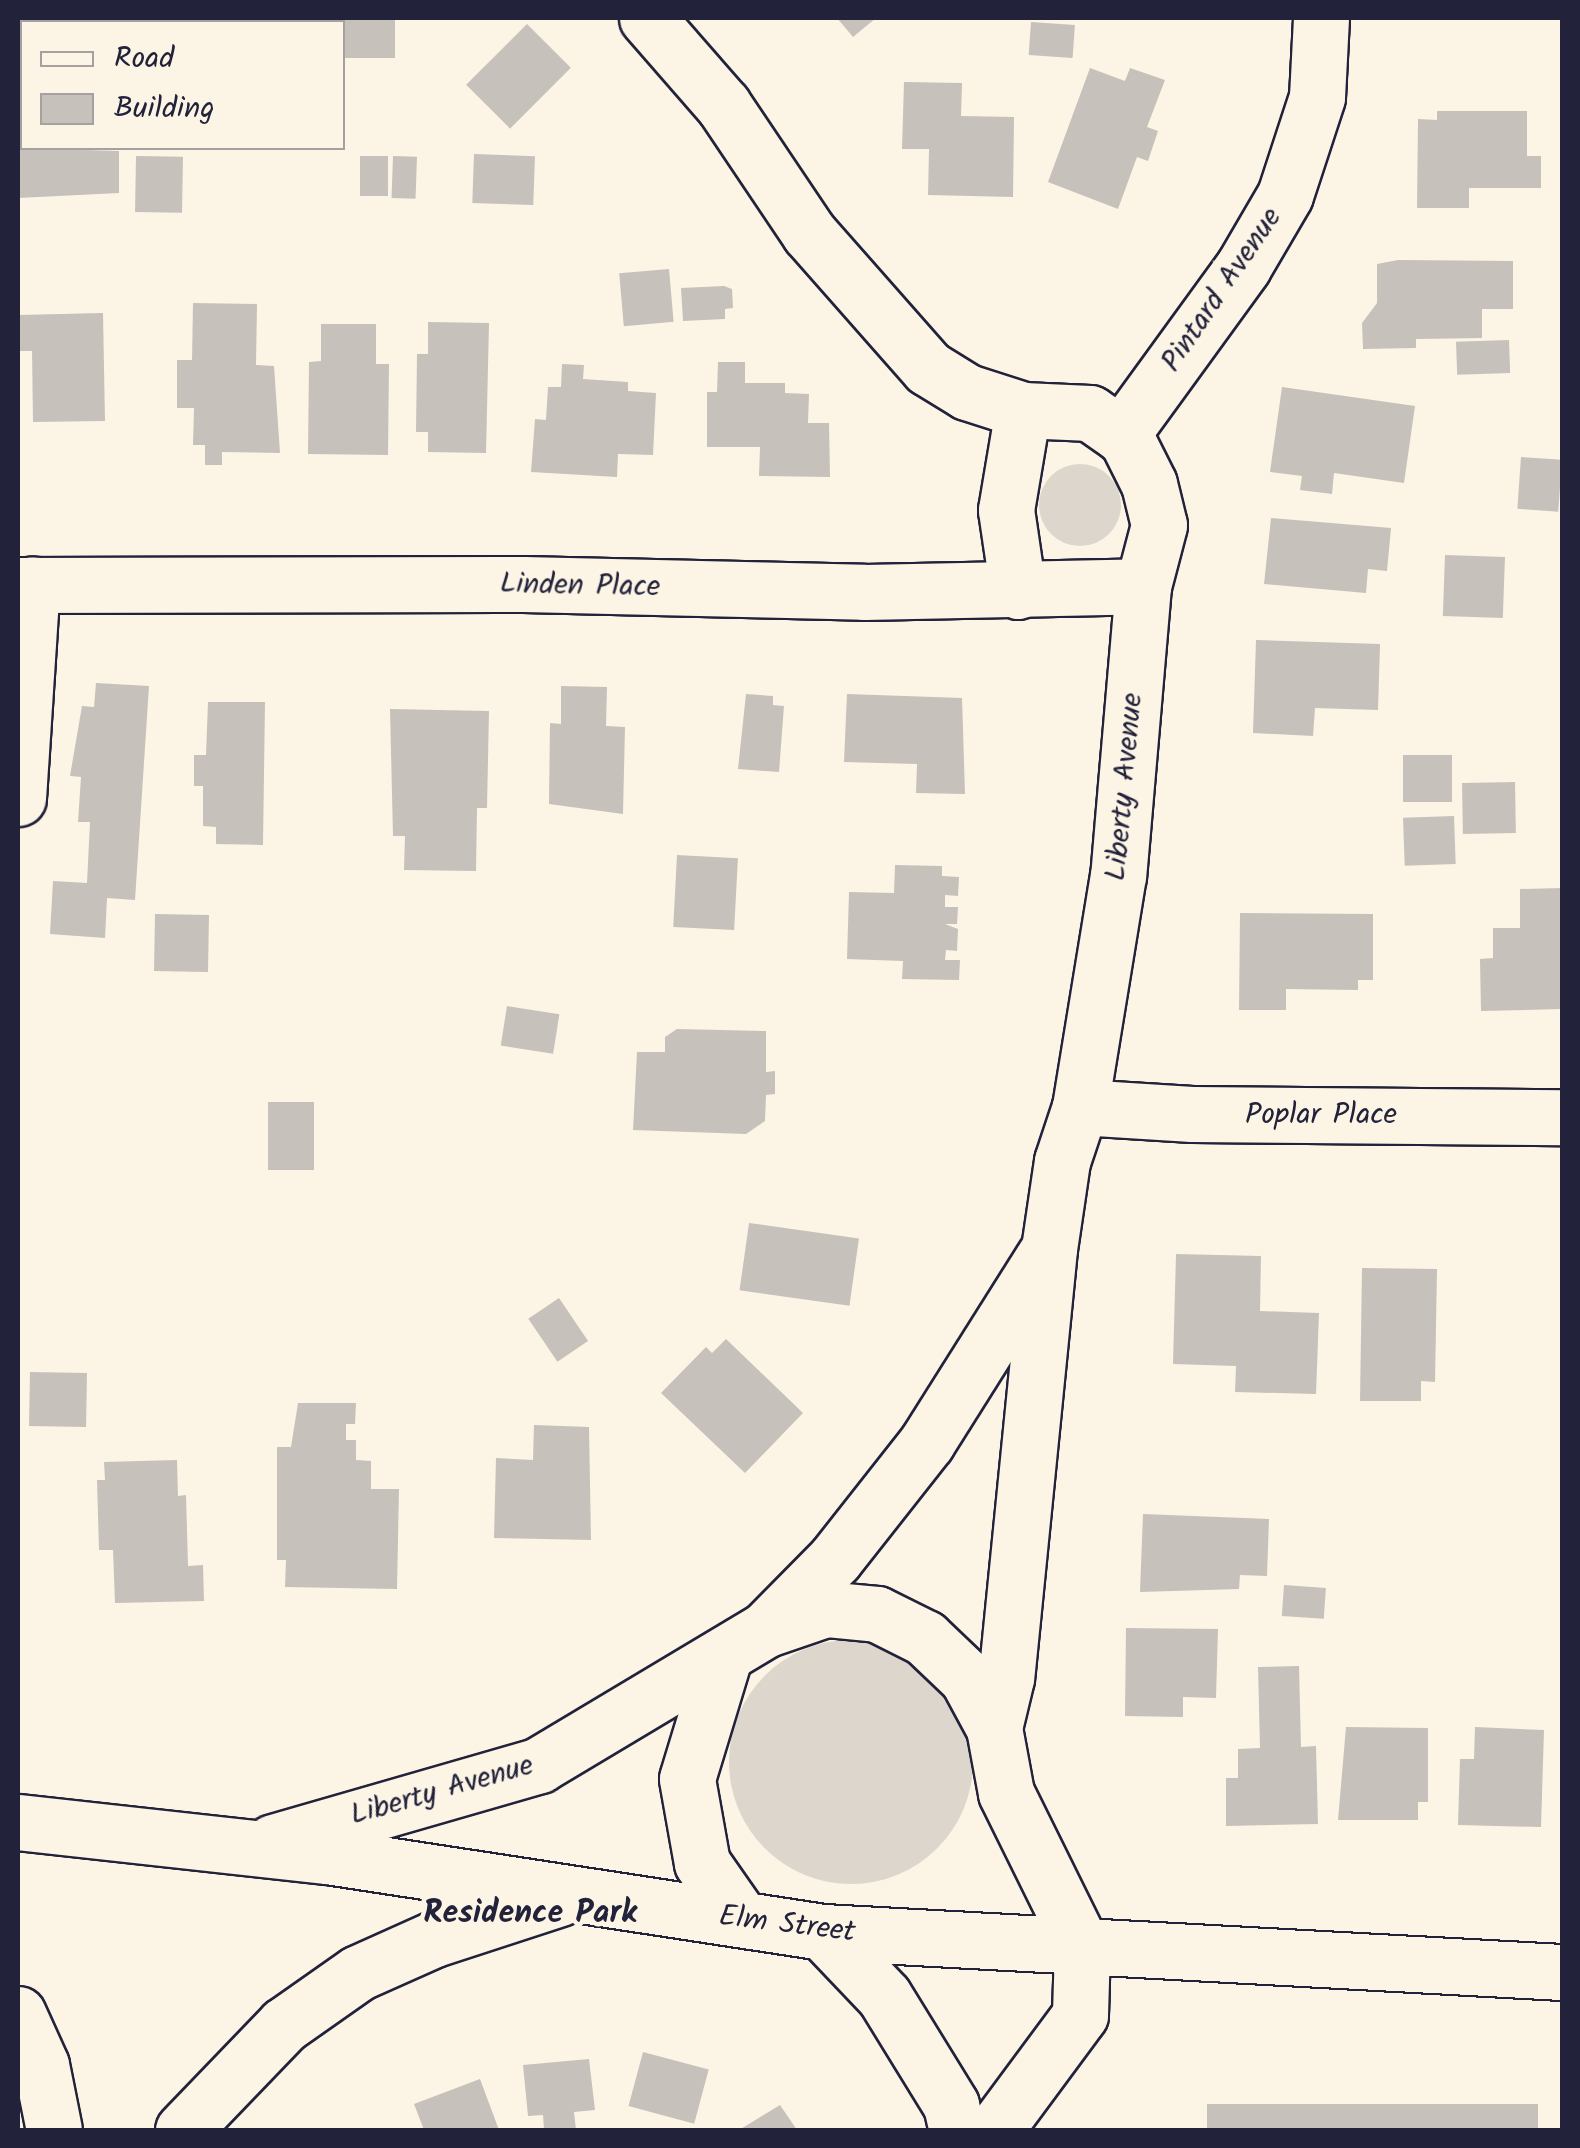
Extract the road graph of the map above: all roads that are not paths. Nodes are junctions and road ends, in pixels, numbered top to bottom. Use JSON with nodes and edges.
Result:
{"nodes":[{"id":1,"x":647,"y":18,"type":"edge"},
{"id":2,"x":1321,"y":18,"type":"edge"},
{"id":3,"x":1023,"y":410,"type":"junction"},
{"id":4,"x":1122,"y":435,"type":"junction"},
{"id":5,"x":25,"y":585,"type":"edge"},
{"id":6,"x":1142,"y":586,"type":"junction"},
{"id":7,"x":1018,"y":591,"type":"junction"},
{"id":8,"x":18,"y":798,"type":"edge"},
{"id":9,"x":1080,"y":1106,"type":"junction"},
{"id":10,"x":1562,"y":1117,"type":"edge"},
{"id":11,"x":1048,"y":1249,"type":"junction"},
{"id":12,"x":745,"y":1643,"type":"junction"},
{"id":13,"x":994,"y":1728,"type":"junction"},
{"id":14,"x":18,"y":1822,"type":"edge"},
{"id":15,"x":255,"y":1848,"type":"junction"},
{"id":16,"x":570,"y":1894,"type":"junction"},
{"id":17,"x":741,"y":1919,"type":"junction"},
{"id":18,"x":823,"y":1932,"type":"junction"},
{"id":19,"x":1082,"y":1948,"type":"junction"},
{"id":20,"x":1562,"y":1972,"type":"edge"},
{"id":21,"x":18,"y":2014,"type":"edge"},
{"id":22,"x":54,"y":2130,"type":"edge"},
{"id":23,"x":183,"y":2130,"type":"edge"},
{"id":24,"x":957,"y":2130,"type":"edge"},
{"id":25,"x":995,"y":2130,"type":"edge"}],
"edges":[{"from":1,"to":3,"type":"street"},
{"from":2,"to":4,"type":"street","name":"Pintard Avenue"},
{"from":3,"to":4,"type":"street"},
{"from":3,"to":7,"type":"street"},
{"from":4,"to":6,"type":"street","name":"Liberty Avenue"},
{"from":5,"to":7,"type":"street","name":"Linden Place"},
{"from":5,"to":8,"type":"street"},
{"from":6,"to":7,"type":"street","name":"Linden Place"},
{"from":6,"to":9,"type":"street","name":"Liberty Avenue"},
{"from":9,"to":10,"type":"street","name":"Poplar Place"},
{"from":9,"to":11,"type":"street","name":"Liberty Avenue"},
{"from":11,"to":12,"type":"street","name":"Liberty Avenue"},
{"from":11,"to":13,"type":"street","name":"Liberty Avenue"},
{"from":12,"to":13,"type":"street","name":"Liberty Avenue"},
{"from":12,"to":15,"type":"street","name":"Liberty Avenue"},
{"from":12,"to":17,"type":"street","name":"Liberty Avenue"},
{"from":13,"to":19,"type":"street","name":"Liberty Avenue"},
{"from":14,"to":15,"type":"street","name":"Elm Street"},
{"from":15,"to":16,"type":"street","name":"Elm Street"},
{"from":16,"to":17,"type":"street","name":"Elm Street"},
{"from":16,"to":23,"type":"street"},
{"from":17,"to":18,"type":"street","name":"Elm Street"},
{"from":18,"to":19,"type":"street","name":"Elm Street"},
{"from":18,"to":24,"type":"street"},
{"from":19,"to":20,"type":"street","name":"Elm Street"},
{"from":19,"to":25,"type":"street","name":"Liberty Avenue"},
{"from":21,"to":22,"type":"street"}]}
